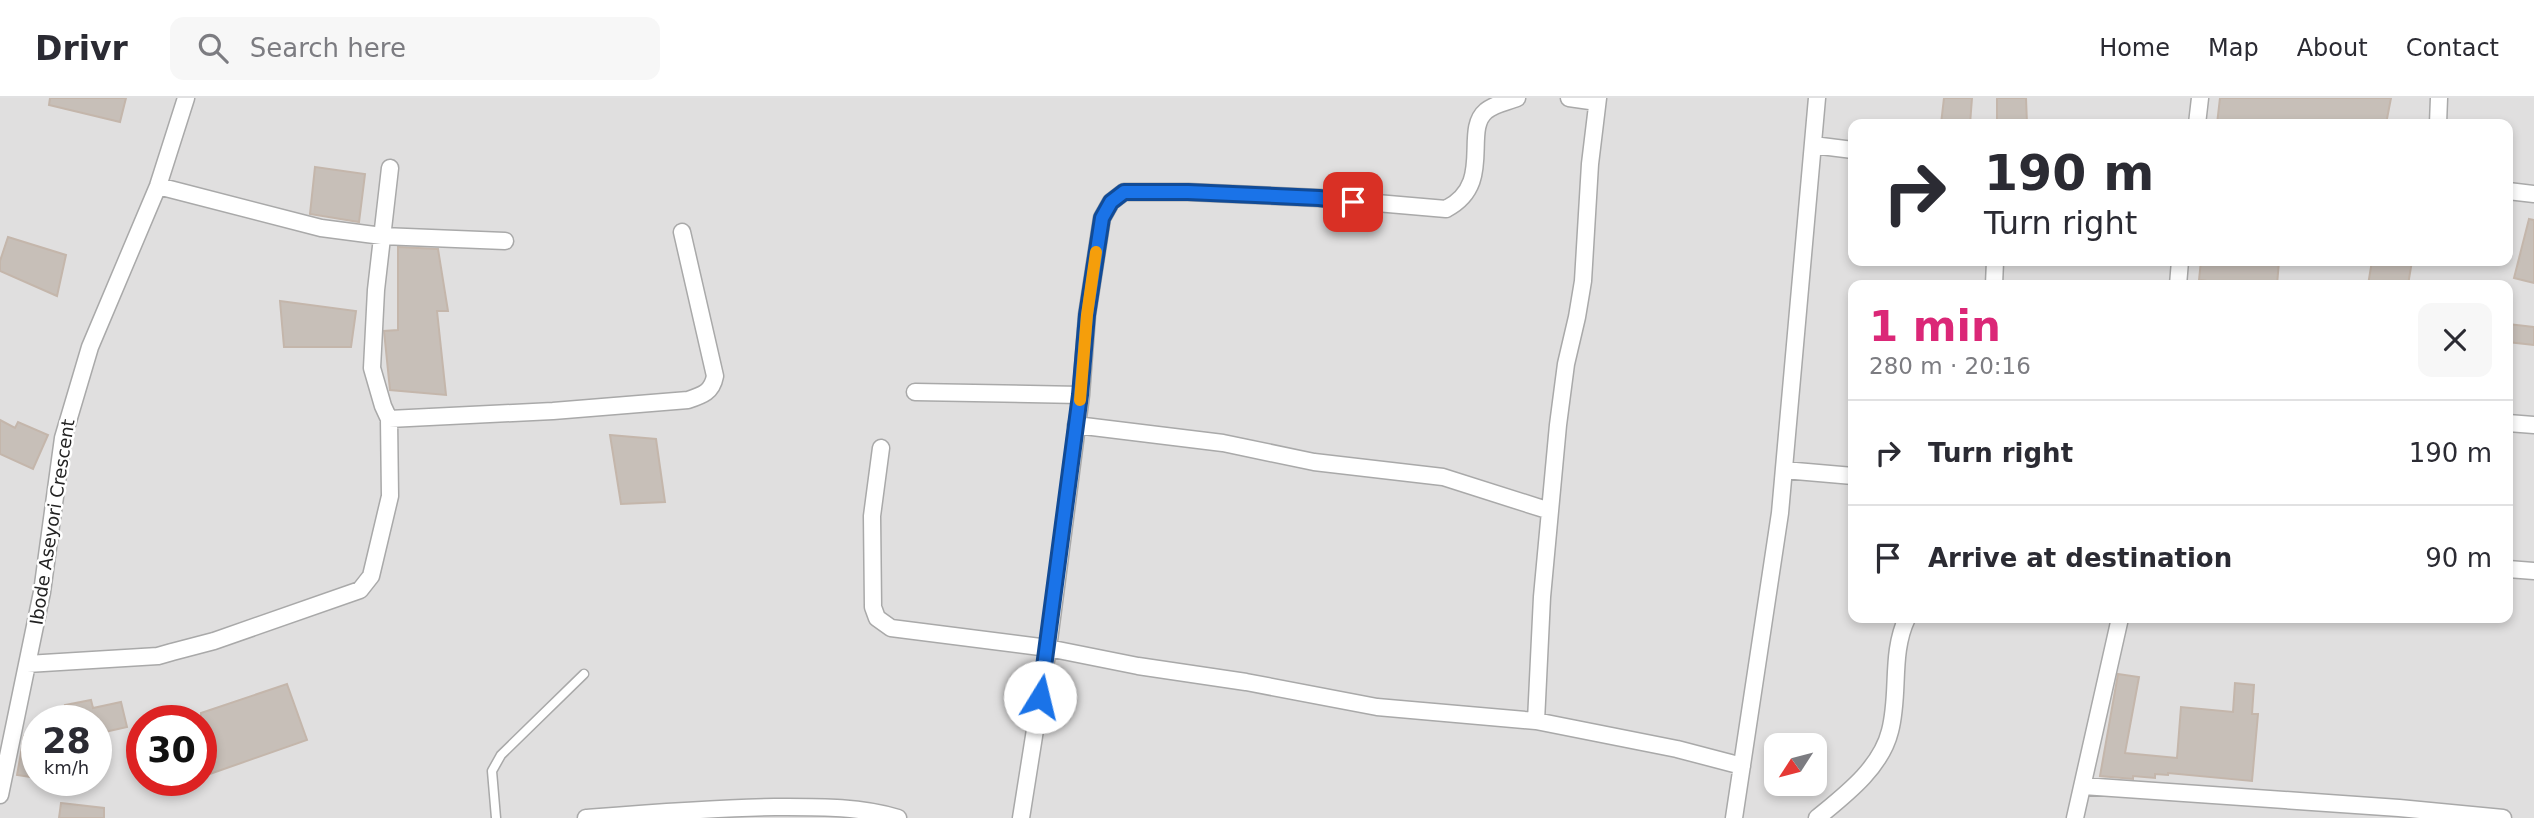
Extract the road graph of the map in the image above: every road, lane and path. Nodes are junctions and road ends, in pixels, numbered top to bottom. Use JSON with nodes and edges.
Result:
{"nodes":[{"id":1,"x":186,"y":98,"type":"edge"},
{"id":2,"x":1517,"y":98,"type":"edge"},
{"id":3,"x":1569,"y":98,"type":"edge"},
{"id":4,"x":1817,"y":98,"type":"edge"},
{"id":5,"x":2200,"y":98,"type":"edge"},
{"id":6,"x":2440,"y":98,"type":"edge"},
{"id":7,"x":1598,"y":100,"type":"edge"},
{"id":8,"x":2198,"y":119,"type":"edge"},
{"id":9,"x":2438,"y":119,"type":"edge"},
{"id":10,"x":1813,"y":145,"type":"junction"},
{"id":11,"x":1848,"y":149,"type":"edge"},
{"id":12,"x":390,"y":169,"type":"dead end"},
{"id":13,"x":158,"y":187,"type":"junction"},
{"id":14,"x":2513,"y":192,"type":"edge"},
{"id":15,"x":2534,"y":194,"type":"edge"},
{"id":16,"x":682,"y":232,"type":"dead end"},
{"id":17,"x":382,"y":236,"type":"junction"},
{"id":18,"x":505,"y":242,"type":"dead end"},
{"id":19,"x":915,"y":391,"type":"dead end"},
{"id":20,"x":1080,"y":395,"type":"junction"},
{"id":21,"x":389,"y":419,"type":"junction"},
{"id":22,"x":2513,"y":423,"type":"edge"},
{"id":23,"x":1076,"y":425,"type":"junction"},
{"id":24,"x":2534,"y":425,"type":"edge"},
{"id":25,"x":881,"y":448,"type":"dead end"},
{"id":26,"x":1784,"y":470,"type":"junction"},
{"id":27,"x":1848,"y":476,"type":"edge"},
{"id":28,"x":1550,"y":511,"type":"junction"},
{"id":29,"x":2513,"y":569,"type":"edge"},
{"id":30,"x":2534,"y":571,"type":"edge"},
{"id":31,"x":1906,"y":623,"type":"edge"},
{"id":32,"x":2119,"y":623,"type":"edge"},
{"id":33,"x":1048,"y":648,"type":"junction"},
{"id":34,"x":27,"y":664,"type":"junction"},
{"id":35,"x":584,"y":674,"type":"dead end"},
{"id":36,"x":1536,"y":721,"type":"junction"},
{"id":37,"x":1742,"y":766,"type":"junction"},
{"id":38,"x":2083,"y":786,"type":"junction"},
{"id":39,"x":0,"y":795,"type":"edge"},
{"id":40,"x":818,"y":813,"type":"edge"},
{"id":41,"x":496,"y":818,"type":"edge"},
{"id":42,"x":586,"y":818,"type":"edge"},
{"id":43,"x":898,"y":818,"type":"edge"},
{"id":44,"x":1021,"y":818,"type":"edge"},
{"id":45,"x":1734,"y":818,"type":"edge"},
{"id":46,"x":1818,"y":818,"type":"edge"},
{"id":47,"x":2076,"y":818,"type":"edge"},
{"id":48,"x":2503,"y":818,"type":"edge"}],
"edges":[{"from":1,"to":13,"type":"street","name":"Ibode Aseyori Crescent"},
{"from":2,"to":20,"type":"street"},
{"from":3,"to":7,"type":"street"},
{"from":4,"to":10,"type":"street"},
{"from":5,"to":8,"type":"street"},
{"from":6,"to":9,"type":"street"},
{"from":7,"to":28,"type":"street"},
{"from":10,"to":11,"type":"street"},
{"from":10,"to":26,"type":"street"},
{"from":12,"to":17,"type":"street"},
{"from":13,"to":17,"type":"street"},
{"from":13,"to":34,"type":"street","name":"Ibode Aseyori Crescent"},
{"from":14,"to":15,"type":"street"},
{"from":16,"to":21,"type":"street"},
{"from":17,"to":18,"type":"street"},
{"from":17,"to":21,"type":"street"},
{"from":19,"to":20,"type":"street"},
{"from":20,"to":23,"type":"street"},
{"from":21,"to":34,"type":"street"},
{"from":22,"to":24,"type":"street"},
{"from":23,"to":28,"type":"street"},
{"from":23,"to":33,"type":"street"},
{"from":25,"to":33,"type":"street"},
{"from":26,"to":27,"type":"street"},
{"from":26,"to":37,"type":"street"},
{"from":28,"to":36,"type":"street"},
{"from":29,"to":30,"type":"street"},
{"from":31,"to":46,"type":"street"},
{"from":32,"to":38,"type":"street"},
{"from":33,"to":36,"type":"street"},
{"from":33,"to":44,"type":"street"},
{"from":34,"to":39,"type":"street","name":"Ibode Aseyori Crescent"},
{"from":35,"to":41,"type":"lane"},
{"from":36,"to":37,"type":"street"},
{"from":37,"to":45,"type":"street"},
{"from":38,"to":47,"type":"street"},
{"from":38,"to":48,"type":"street"},
{"from":40,"to":42,"type":"street"},
{"from":40,"to":43,"type":"street"}]}
